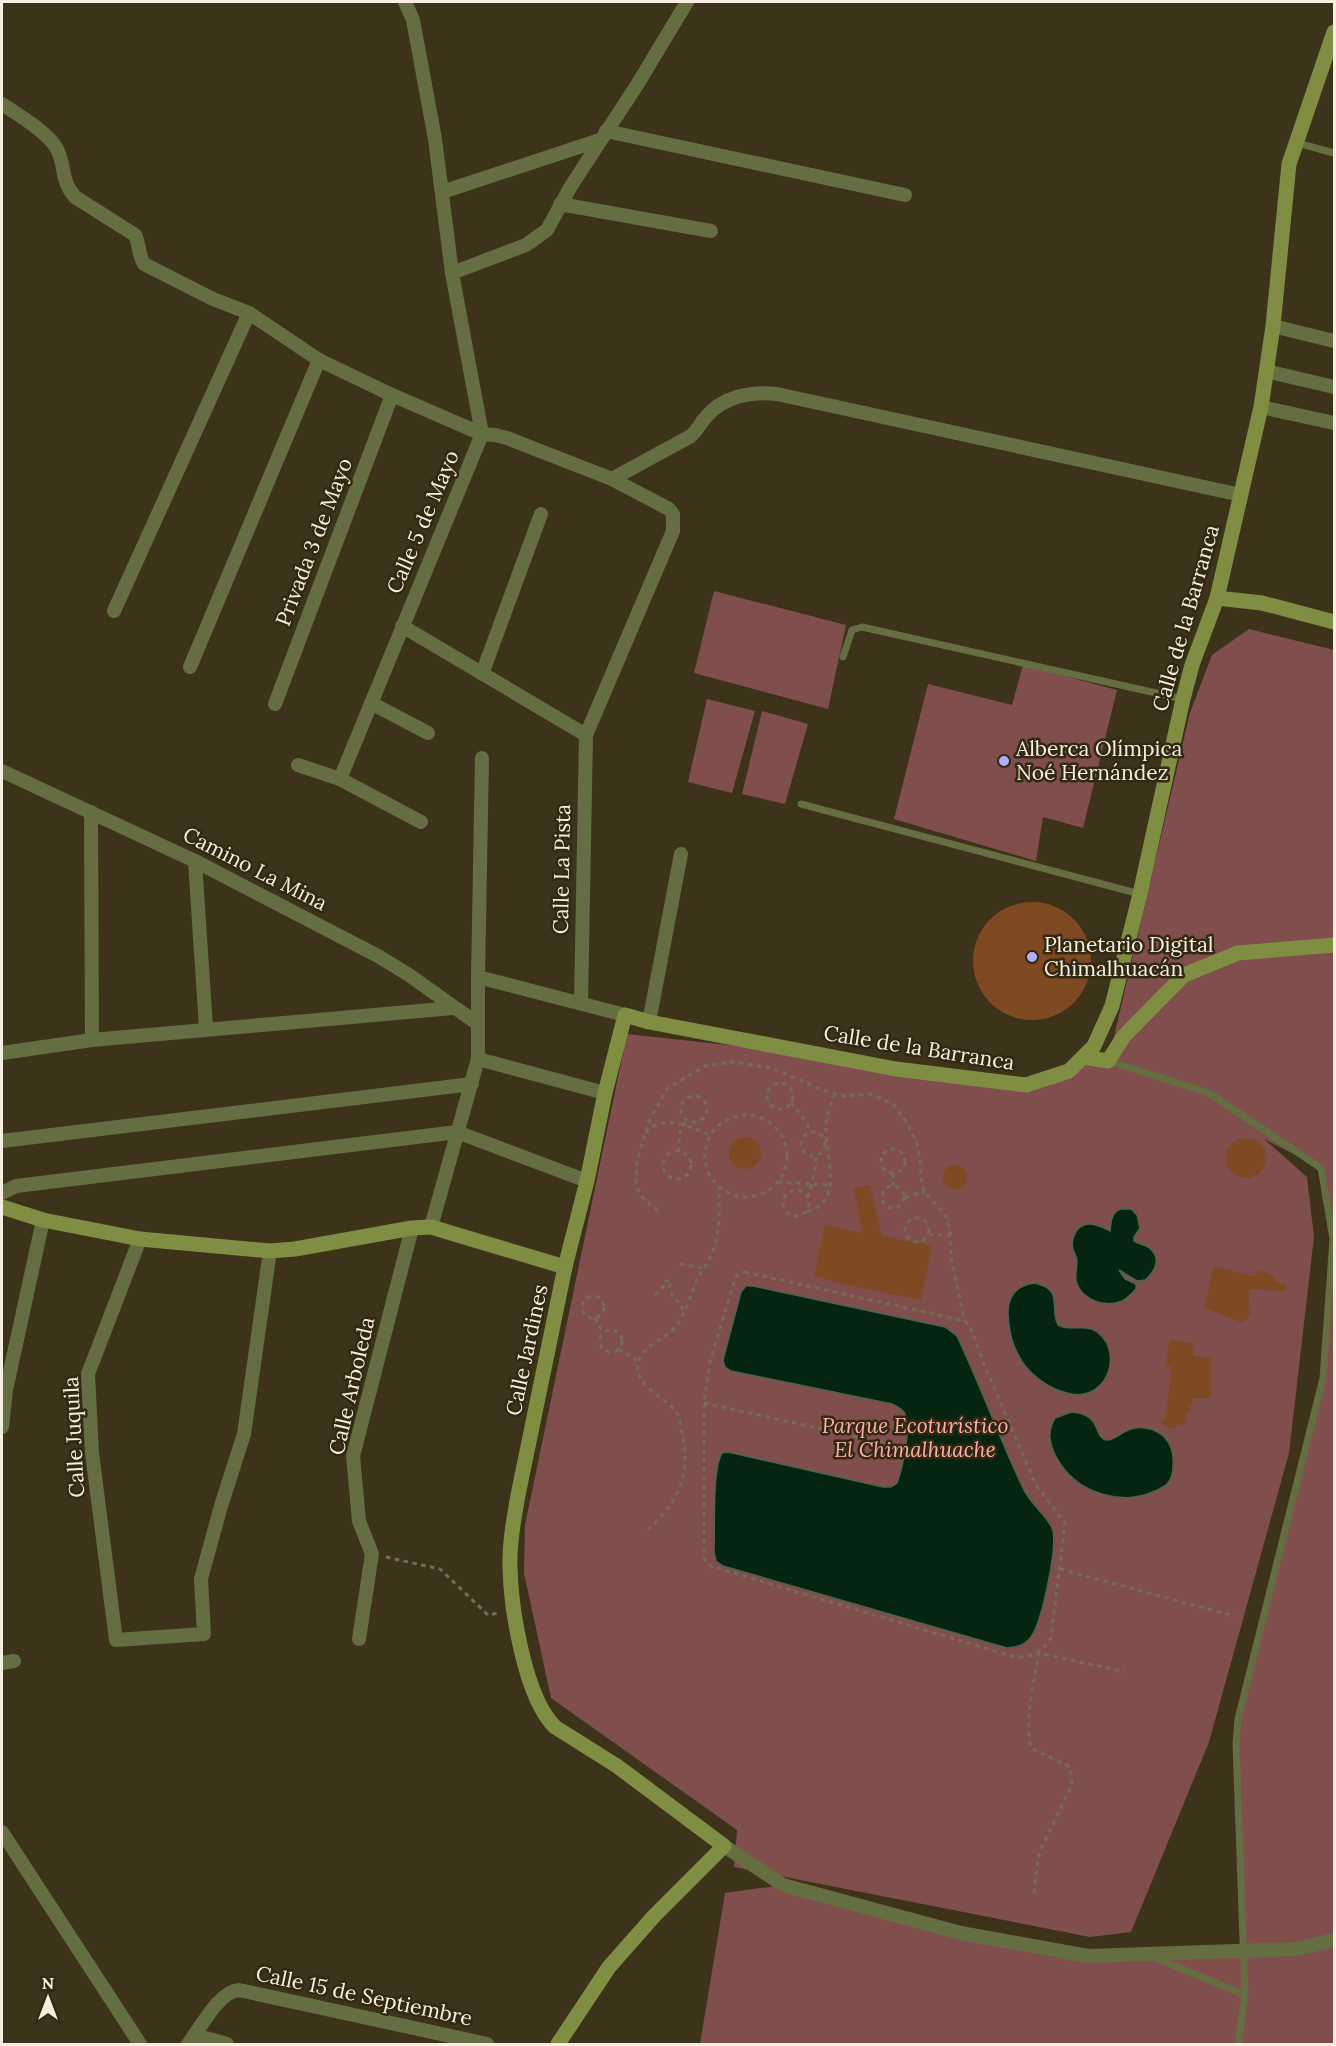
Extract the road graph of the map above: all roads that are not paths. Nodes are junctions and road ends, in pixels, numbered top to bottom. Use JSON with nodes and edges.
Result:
{"nodes":[{"id":1,"x":405,"y":2,"type":"edge"},
{"id":2,"x":687,"y":2,"type":"edge"},
{"id":3,"x":1335,"y":32,"type":"edge"},
{"id":4,"x":2,"y":104,"type":"edge"},
{"id":5,"x":603,"y":135,"type":"junction"},
{"id":6,"x":1297,"y":143,"type":"junction"},
{"id":7,"x":1335,"y":153,"type":"edge"},
{"id":8,"x":442,"y":192,"type":"junction"},
{"id":9,"x":904,"y":195,"type":"dead end"},
{"id":10,"x":560,"y":204,"type":"junction"},
{"id":11,"x":711,"y":231,"type":"dead end"},
{"id":12,"x":452,"y":273,"type":"junction"},
{"id":13,"x":249,"y":313,"type":"junction"},
{"id":14,"x":1273,"y":326,"type":"junction"},
{"id":15,"x":1335,"y":341,"type":"edge"},
{"id":16,"x":319,"y":360,"type":"junction"},
{"id":17,"x":1266,"y":371,"type":"junction"},
{"id":18,"x":1335,"y":387,"type":"edge"},
{"id":19,"x":392,"y":395,"type":"junction"},
{"id":20,"x":1261,"y":407,"type":"junction"},
{"id":21,"x":1335,"y":423,"type":"edge"},
{"id":22,"x":482,"y":435,"type":"junction"},
{"id":23,"x":612,"y":479,"type":"junction"},
{"id":24,"x":1241,"y":495,"type":"junction"},
{"id":25,"x":541,"y":514,"type":"dead end"},
{"id":26,"x":1217,"y":598,"type":"junction"},
{"id":27,"x":114,"y":611,"type":"dead end"},
{"id":28,"x":1335,"y":622,"type":"edge"},
{"id":29,"x":402,"y":626,"type":"junction"},
{"id":30,"x":843,"y":657,"type":"dead end"},
{"id":31,"x":190,"y":667,"type":"dead end"},
{"id":32,"x":482,"y":674,"type":"junction"},
{"id":33,"x":1183,"y":699,"type":"junction"},
{"id":34,"x":371,"y":703,"type":"junction"},
{"id":35,"x":275,"y":704,"type":"dead end"},
{"id":36,"x":428,"y":733,"type":"dead end"},
{"id":37,"x":586,"y":735,"type":"junction"},
{"id":38,"x":482,"y":758,"type":"dead end"},
{"id":39,"x":298,"y":765,"type":"dead end"},
{"id":40,"x":2,"y":771,"type":"edge"},
{"id":41,"x":340,"y":779,"type":"junction"},
{"id":42,"x":801,"y":804,"type":"dead end"},
{"id":43,"x":91,"y":812,"type":"junction"},
{"id":44,"x":421,"y":822,"type":"dead end"},
{"id":45,"x":681,"y":854,"type":"dead end"},
{"id":46,"x":195,"y":861,"type":"junction"},
{"id":47,"x":1140,"y":894,"type":"junction"},
{"id":48,"x":1335,"y":945,"type":"edge"},
{"id":49,"x":477,"y":977,"type":"junction"},
{"id":50,"x":581,"y":1003,"type":"junction"},
{"id":51,"x":453,"y":1008,"type":"junction"},
{"id":52,"x":626,"y":1015,"type":"junction"},
{"id":53,"x":649,"y":1022,"type":"junction"},
{"id":54,"x":477,"y":1024,"type":"junction"},
{"id":55,"x":206,"y":1029,"type":"junction"},
{"id":56,"x":92,"y":1040,"type":"junction"},
{"id":57,"x":2,"y":1053,"type":"edge"},
{"id":58,"x":1083,"y":1056,"type":"junction"},
{"id":59,"x":478,"y":1059,"type":"junction"},
{"id":60,"x":1108,"y":1061,"type":"junction"},
{"id":61,"x":472,"y":1084,"type":"junction"},
{"id":62,"x":605,"y":1094,"type":"junction"},
{"id":63,"x":457,"y":1132,"type":"junction"},
{"id":64,"x":2,"y":1141,"type":"edge"},
{"id":65,"x":587,"y":1181,"type":"junction"},
{"id":66,"x":2,"y":1193,"type":"edge"},
{"id":67,"x":2,"y":1207,"type":"edge"},
{"id":68,"x":43,"y":1220,"type":"junction"},
{"id":69,"x":431,"y":1227,"type":"junction"},
{"id":70,"x":412,"y":1228,"type":"junction"},
{"id":71,"x":140,"y":1239,"type":"junction"},
{"id":72,"x":270,"y":1251,"type":"junction"},
{"id":73,"x":565,"y":1267,"type":"junction"},
{"id":74,"x":2,"y":1427,"type":"edge"},
{"id":75,"x":359,"y":1639,"type":"dead end"},
{"id":76,"x":2,"y":1832,"type":"edge"},
{"id":77,"x":724,"y":1846,"type":"junction"},
{"id":78,"x":1335,"y":1940,"type":"edge"},
{"id":79,"x":1244,"y":1950,"type":"junction"},
{"id":80,"x":1144,"y":1953,"type":"junction"},
{"id":81,"x":1245,"y":1995,"type":"junction"},
{"id":82,"x":191,"y":2040,"type":"edge"},
{"id":83,"x":140,"y":2044,"type":"edge"},
{"id":84,"x":228,"y":2044,"type":"edge"},
{"id":85,"x":487,"y":2044,"type":"edge"},
{"id":86,"x":558,"y":2044,"type":"edge"},
{"id":87,"x":1238,"y":2044,"type":"edge"}],
"edges":[{"from":1,"to":8,"type":"street"},
{"from":2,"to":5,"type":"street"},
{"from":3,"to":6,"type":"main road","name":"Calle de la Barranca"},
{"from":4,"to":13,"type":"street"},
{"from":5,"to":8,"type":"street"},
{"from":5,"to":9,"type":"street"},
{"from":5,"to":10,"type":"street"},
{"from":6,"to":7,"type":"lane"},
{"from":6,"to":14,"type":"main road","name":"Calle de la Barranca"},
{"from":8,"to":12,"type":"street"},
{"from":10,"to":11,"type":"street"},
{"from":10,"to":12,"type":"street"},
{"from":12,"to":22,"type":"street"},
{"from":13,"to":16,"type":"street"},
{"from":13,"to":27,"type":"street"},
{"from":14,"to":15,"type":"street"},
{"from":14,"to":17,"type":"main road","name":"Calle de la Barranca"},
{"from":16,"to":19,"type":"street"},
{"from":16,"to":31,"type":"street"},
{"from":17,"to":18,"type":"street"},
{"from":17,"to":20,"type":"main road","name":"Calle de la Barranca"},
{"from":19,"to":22,"type":"street"},
{"from":19,"to":35,"type":"street","name":"Privada 3 de Mayo"},
{"from":20,"to":21,"type":"street"},
{"from":20,"to":24,"type":"main road","name":"Calle de la Barranca"},
{"from":22,"to":23,"type":"street"},
{"from":22,"to":29,"type":"street","name":"Calle 5 de Mayo"},
{"from":23,"to":24,"type":"street"},
{"from":23,"to":37,"type":"street"},
{"from":24,"to":26,"type":"main road","name":"Calle de la Barranca"},
{"from":25,"to":32,"type":"street"},
{"from":26,"to":28,"type":"main road"},
{"from":26,"to":33,"type":"main road","name":"Calle de la Barranca"},
{"from":29,"to":32,"type":"street"},
{"from":29,"to":34,"type":"street","name":"Calle 5 de Mayo"},
{"from":30,"to":33,"type":"lane"},
{"from":32,"to":37,"type":"street"},
{"from":33,"to":47,"type":"main road","name":"Calle de la Barranca"},
{"from":34,"to":36,"type":"street"},
{"from":34,"to":41,"type":"street","name":"Calle 5 de Mayo"},
{"from":37,"to":50,"type":"street","name":"Calle La Pista"},
{"from":38,"to":49,"type":"street"},
{"from":39,"to":41,"type":"street"},
{"from":40,"to":43,"type":"street","name":"Camino La Mina"},
{"from":41,"to":44,"type":"street"},
{"from":42,"to":47,"type":"lane"},
{"from":43,"to":46,"type":"street","name":"Camino La Mina"},
{"from":43,"to":56,"type":"street"},
{"from":45,"to":53,"type":"street"},
{"from":46,"to":51,"type":"street","name":"Camino La Mina"},
{"from":46,"to":55,"type":"street"},
{"from":47,"to":58,"type":"main road","name":"Calle de la Barranca"},
{"from":48,"to":60,"type":"main road"},
{"from":49,"to":50,"type":"street"},
{"from":49,"to":54,"type":"street"},
{"from":50,"to":52,"type":"street"},
{"from":51,"to":54,"type":"street","name":"Camino La Mina"},
{"from":51,"to":55,"type":"street"},
{"from":52,"to":53,"type":"main road","name":"Calle de la Barranca"},
{"from":52,"to":62,"type":"main road"},
{"from":53,"to":58,"type":"main road","name":"Calle de la Barranca"},
{"from":54,"to":59,"type":"street"},
{"from":55,"to":56,"type":"street"},
{"from":56,"to":57,"type":"street"},
{"from":58,"to":60,"type":"main road"},
{"from":59,"to":61,"type":"street"},
{"from":59,"to":62,"type":"street"},
{"from":60,"to":79,"type":"lane"},
{"from":61,"to":63,"type":"street"},
{"from":61,"to":64,"type":"street"},
{"from":62,"to":65,"type":"main road"},
{"from":63,"to":65,"type":"street"},
{"from":63,"to":66,"type":"street"},
{"from":63,"to":69,"type":"street"},
{"from":65,"to":73,"type":"main road"},
{"from":67,"to":68,"type":"main road","name":"Calle Jardines"},
{"from":68,"to":71,"type":"main road","name":"Calle Jardines"},
{"from":68,"to":74,"type":"street"},
{"from":69,"to":70,"type":"main road","name":"Calle Jardines"},
{"from":69,"to":73,"type":"main road","name":"Calle Jardines"},
{"from":70,"to":72,"type":"main road","name":"Calle Jardines"},
{"from":70,"to":75,"type":"street","name":"Calle Arboleda"},
{"from":71,"to":72,"type":"main road","name":"Calle Jardines"},
{"from":71,"to":72,"type":"street","name":"Calle Juquila"},
{"from":73,"to":77,"type":"main road","name":"Calle Jardines"},
{"from":76,"to":83,"type":"street"},
{"from":77,"to":80,"type":"street"},
{"from":77,"to":86,"type":"main road"},
{"from":78,"to":79,"type":"street"},
{"from":79,"to":80,"type":"street"},
{"from":79,"to":81,"type":"lane"},
{"from":80,"to":81,"type":"lane"},
{"from":81,"to":87,"type":"lane"},
{"from":82,"to":84,"type":"street"},
{"from":82,"to":85,"type":"street","name":"Calle 15 de Septiembre"}]}
